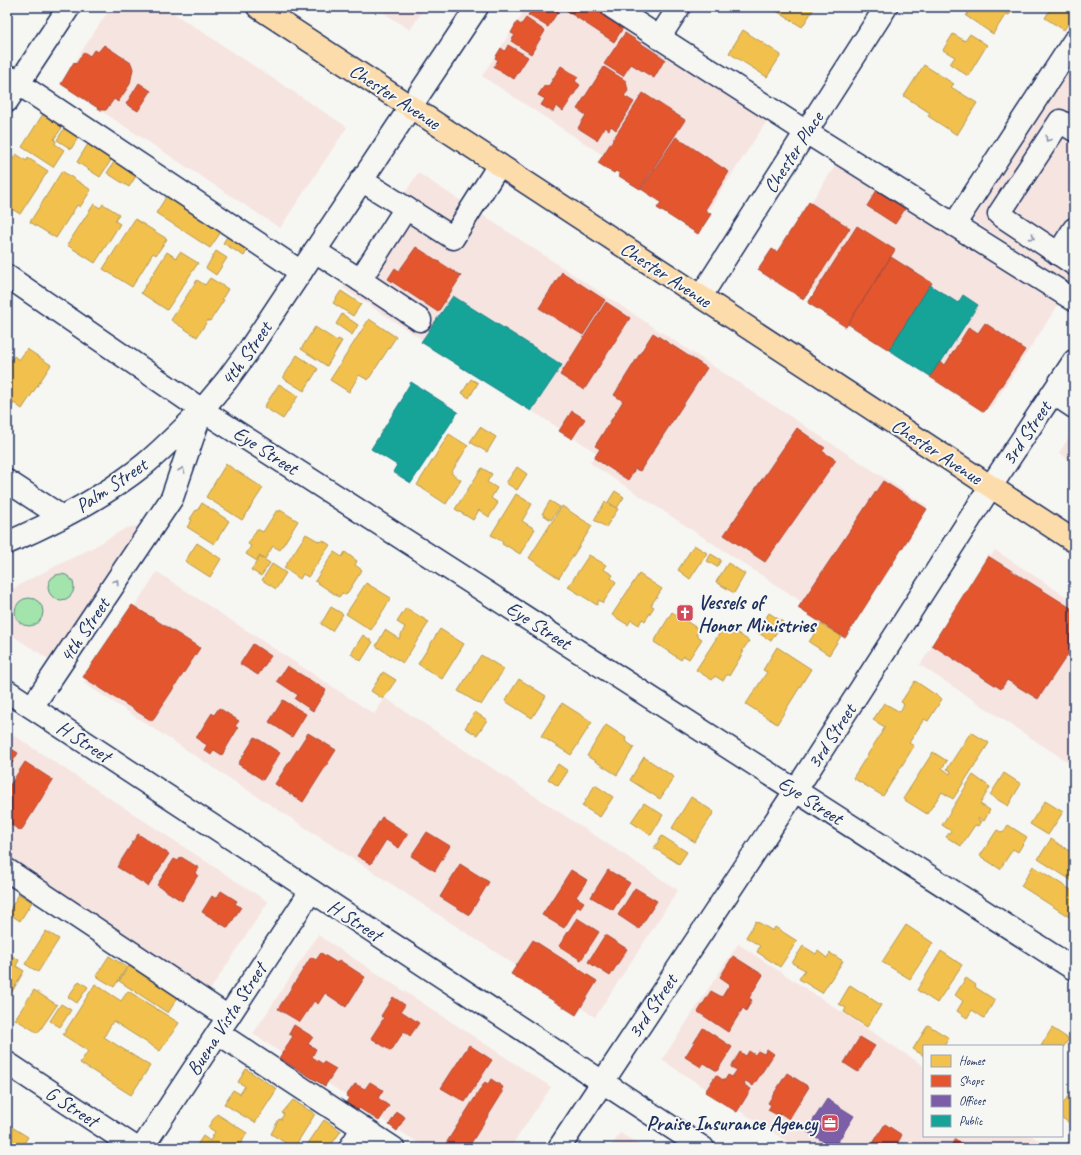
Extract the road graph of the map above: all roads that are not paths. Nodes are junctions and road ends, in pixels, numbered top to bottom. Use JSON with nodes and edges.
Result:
{"nodes":[{"id":1,"x":69,"y":7,"type":"edge"},
{"id":2,"x":258,"y":7,"type":"edge"},
{"id":3,"x":477,"y":7,"type":"edge"},
{"id":4,"x":612,"y":7,"type":"edge"},
{"id":5,"x":679,"y":7,"type":"edge"},
{"id":6,"x":886,"y":7,"type":"edge"},
{"id":7,"x":659,"y":38,"type":"junction"},
{"id":8,"x":1074,"y":41,"type":"edge"},
{"id":9,"x":11,"y":87,"type":"edge"},
{"id":10,"x":410,"y":106,"type":"junction"},
{"id":11,"x":1074,"y":130,"type":"edge"},
{"id":12,"x":806,"y":132,"type":"junction"},
{"id":13,"x":499,"y":165,"type":"junction"},
{"id":14,"x":361,"y":180,"type":"junction"},
{"id":15,"x":406,"y":208,"type":"junction"},
{"id":16,"x":954,"y":225,"type":"junction"},
{"id":17,"x":1074,"y":230,"type":"edge"},
{"id":18,"x":315,"y":251,"type":"junction"},
{"id":19,"x":1066,"y":259,"type":"edge"},
{"id":20,"x":301,"y":272,"type":"junction"},
{"id":21,"x":7,"y":276,"type":"edge"},
{"id":22,"x":360,"y":280,"type":"junction"},
{"id":23,"x":700,"y":296,"type":"junction"},
{"id":24,"x":1074,"y":300,"type":"edge"},
{"id":25,"x":420,"y":320,"type":"dead end"},
{"id":26,"x":1074,"y":361,"type":"edge"},
{"id":27,"x":1053,"y":393,"type":"junction"},
{"id":28,"x":1074,"y":406,"type":"edge"},
{"id":29,"x":202,"y":410,"type":"junction"},
{"id":30,"x":7,"y":481,"type":"edge"},
{"id":31,"x":991,"y":486,"type":"junction"},
{"id":32,"x":62,"y":517,"type":"junction"},
{"id":33,"x":1074,"y":541,"type":"edge"},
{"id":34,"x":7,"y":543,"type":"edge"},
{"id":35,"x":7,"y":691,"type":"edge"},
{"id":36,"x":32,"y":707,"type":"junction"},
{"id":37,"x":796,"y":790,"type":"junction"},
{"id":38,"x":7,"y":870,"type":"edge"},
{"id":39,"x":311,"y":891,"type":"junction"},
{"id":40,"x":1074,"y":969,"type":"edge"},
{"id":41,"x":223,"y":1025,"type":"junction"},
{"id":42,"x":7,"y":1063,"type":"edge"},
{"id":43,"x":602,"y":1082,"type":"junction"},
{"id":44,"x":363,"y":1128,"type":"junction"},
{"id":45,"x":136,"y":1148,"type":"edge"},
{"id":46,"x":142,"y":1148,"type":"edge"},
{"id":47,"x":350,"y":1148,"type":"edge"},
{"id":48,"x":394,"y":1148,"type":"edge"},
{"id":49,"x":559,"y":1148,"type":"edge"},
{"id":50,"x":703,"y":1148,"type":"edge"}],
"edges":[{"from":1,"to":9,"type":"street"},
{"from":2,"to":10,"type":"main road","name":"Chester Avenue"},
{"from":3,"to":10,"type":"street","name":"4th Street"},
{"from":4,"to":7,"type":"street"},
{"from":5,"to":7,"type":"street"},
{"from":6,"to":12,"type":"street","name":"Chester Place"},
{"from":7,"to":12,"type":"street"},
{"from":8,"to":16,"type":"street"},
{"from":9,"to":20,"type":"street"},
{"from":10,"to":13,"type":"main road","name":"Chester Avenue"},
{"from":10,"to":14,"type":"street","name":"4th Street"},
{"from":11,"to":19,"type":"street","one_way":true},
{"from":12,"to":16,"type":"street"},
{"from":12,"to":23,"type":"street","name":"Chester Place"},
{"from":13,"to":15,"type":"street"},
{"from":13,"to":23,"type":"main road","name":"Chester Avenue"},
{"from":14,"to":15,"type":"street"},
{"from":14,"to":18,"type":"street","name":"4th Street"},
{"from":15,"to":22,"type":"street"},
{"from":16,"to":24,"type":"street"},
{"from":17,"to":19,"type":"street"},
{"from":18,"to":20,"type":"street","name":"4th Street"},
{"from":18,"to":22,"type":"street"},
{"from":20,"to":29,"type":"street","name":"4th Street"},
{"from":21,"to":29,"type":"street","name":"Eye Street"},
{"from":22,"to":25,"type":"street"},
{"from":23,"to":31,"type":"main road","name":"Chester Avenue"},
{"from":26,"to":27,"type":"street","name":"3rd Street"},
{"from":27,"to":28,"type":"street"},
{"from":27,"to":31,"type":"street","name":"3rd Street"},
{"from":29,"to":32,"type":"street","name":"Palm Street"},
{"from":36,"to":29,"type":"street","name":"4th Street","one_way":true},
{"from":29,"to":37,"type":"street","name":"Eye Street"},
{"from":30,"to":32,"type":"street"},
{"from":31,"to":33,"type":"main road","name":"Chester Avenue"},
{"from":31,"to":37,"type":"street","name":"3rd Street"},
{"from":32,"to":34,"type":"street","name":"Palm Street"},
{"from":35,"to":36,"type":"street","name":"H Street"},
{"from":36,"to":39,"type":"street","name":"H Street"},
{"from":37,"to":40,"type":"street","name":"Eye Street"},
{"from":37,"to":43,"type":"street","name":"3rd Street"},
{"from":38,"to":41,"type":"street"},
{"from":39,"to":41,"type":"street","name":"Buena Vista Street"},
{"from":39,"to":43,"type":"street","name":"H Street"},
{"from":41,"to":44,"type":"street"},
{"from":41,"to":46,"type":"street","name":"Buena Vista Street"},
{"from":42,"to":45,"type":"street","name":"G Street"},
{"from":43,"to":49,"type":"street","name":"3rd Street"},
{"from":43,"to":50,"type":"street","name":"H Street"},
{"from":44,"to":47,"type":"street"},
{"from":44,"to":48,"type":"street"}]}
